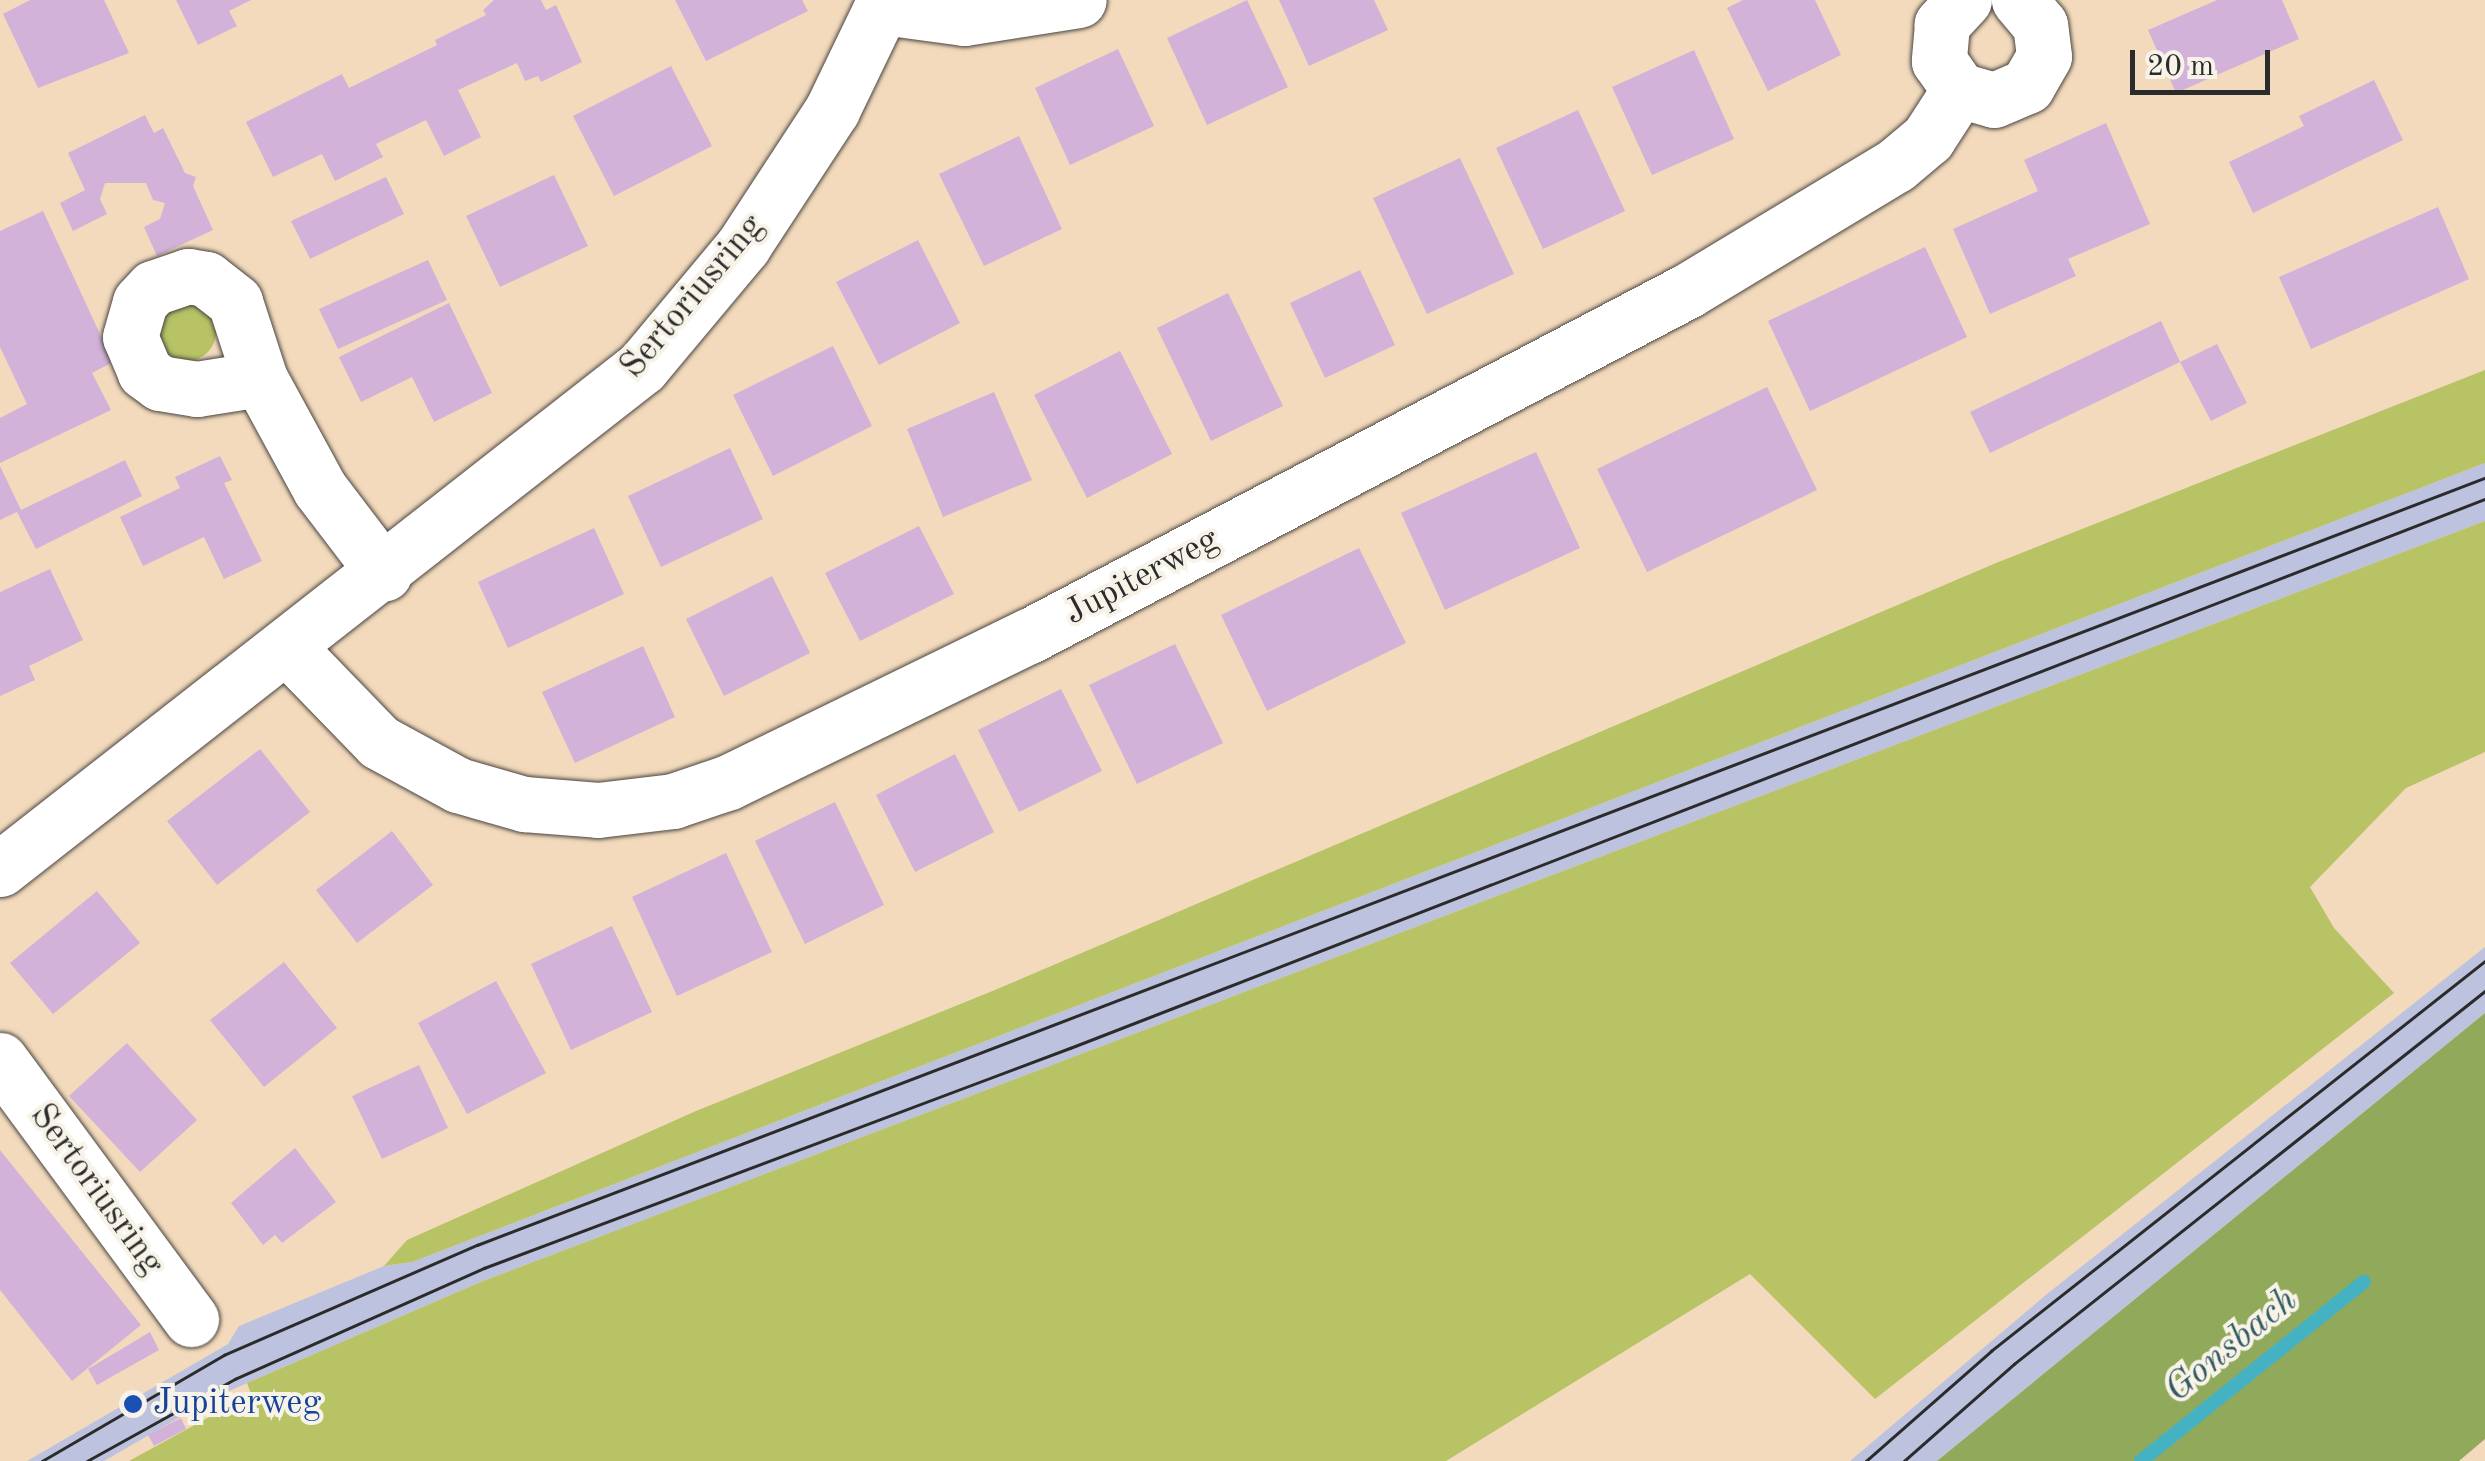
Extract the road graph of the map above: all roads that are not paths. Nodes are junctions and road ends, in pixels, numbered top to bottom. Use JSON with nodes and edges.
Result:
{"nodes":[{"id":1,"x":1079,"y":0,"type":"edge"},
{"id":2,"x":1964,"y":0,"type":"edge"},
{"id":3,"x":2018,"y":0,"type":"edge"},
{"id":4,"x":884,"y":3,"type":"edge"},
{"id":5,"x":1959,"y":90,"type":"junction"},
{"id":6,"x":260,"y":379,"type":"dead end"},
{"id":7,"x":384,"y":573,"type":"junction"},
{"id":8,"x":289,"y":649,"type":"junction"},
{"id":9,"x":0,"y":869,"type":"edge"},
{"id":10,"x":0,"y":1060,"type":"edge"},
{"id":11,"x":191,"y":1319,"type":"dead end"}],
"edges":[{"from":1,"to":4,"type":"street"},
{"from":2,"to":5,"type":"street"},
{"from":3,"to":5,"type":"street"},
{"from":4,"to":7,"type":"street","name":"Sertoriusring"},
{"from":5,"to":8,"type":"street","name":"Jupiterweg"},
{"from":6,"to":7,"type":"street"},
{"from":7,"to":8,"type":"street","name":"Sertoriusring"},
{"from":8,"to":9,"type":"street","name":"Sertoriusring"},
{"from":10,"to":11,"type":"street","name":"Sertoriusring"}]}
